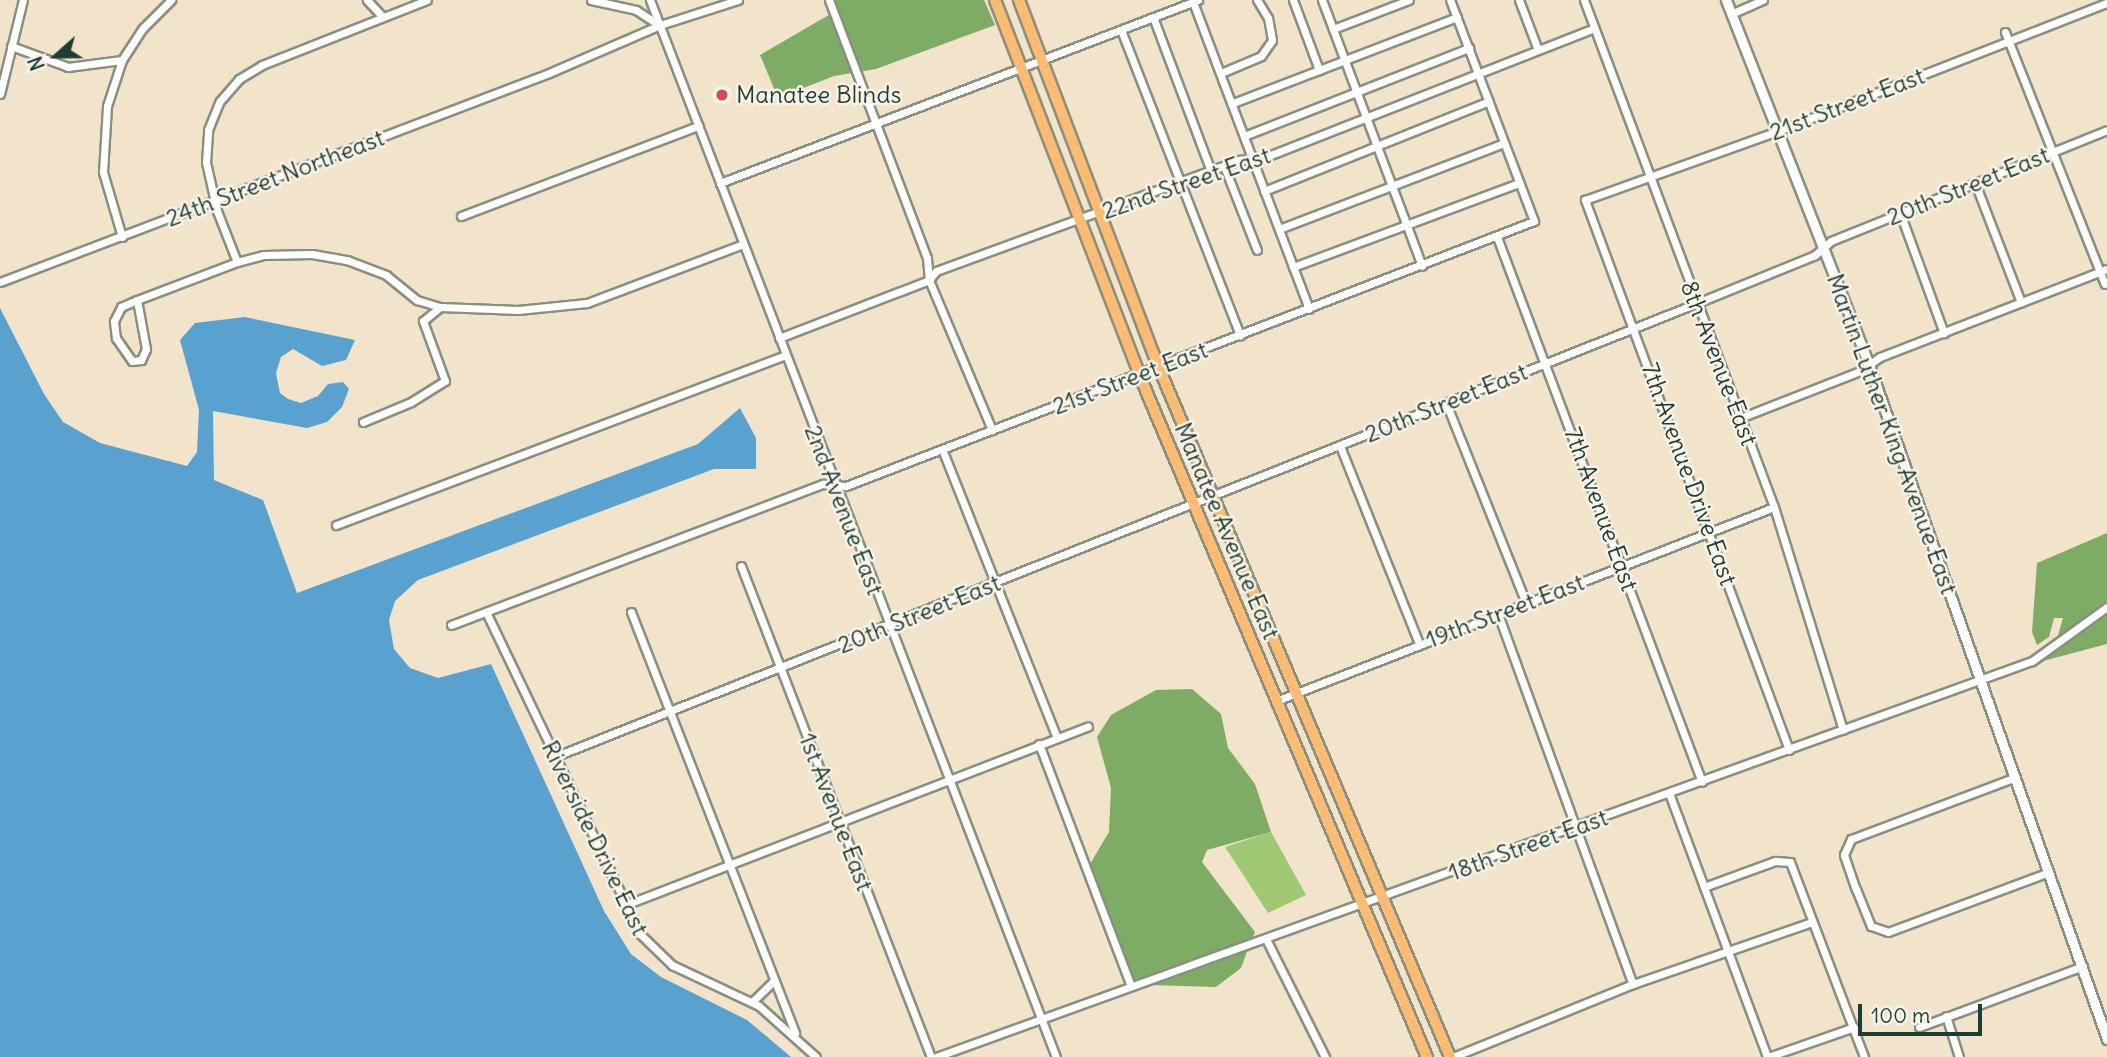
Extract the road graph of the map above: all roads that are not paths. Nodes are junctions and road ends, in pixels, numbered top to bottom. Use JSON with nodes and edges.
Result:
{"nodes":[{"id":1,"x":23,"y":0,"type":"edge"},
{"id":2,"x":171,"y":0,"type":"edge"},
{"id":3,"x":367,"y":0,"type":"edge"},
{"id":4,"x":427,"y":0,"type":"edge"},
{"id":5,"x":591,"y":0,"type":"edge"},
{"id":6,"x":650,"y":0,"type":"edge"},
{"id":7,"x":738,"y":0,"type":"edge"},
{"id":8,"x":829,"y":0,"type":"edge"},
{"id":9,"x":995,"y":0,"type":"edge"},
{"id":10,"x":1019,"y":0,"type":"edge"},
{"id":11,"x":1256,"y":0,"type":"edge"},
{"id":12,"x":1293,"y":0,"type":"edge"},
{"id":13,"x":1323,"y":0,"type":"edge"},
{"id":14,"x":1409,"y":0,"type":"edge"},
{"id":15,"x":1450,"y":0,"type":"edge"},
{"id":16,"x":1520,"y":0,"type":"edge"},
{"id":17,"x":1584,"y":0,"type":"edge"},
{"id":18,"x":1726,"y":0,"type":"edge"},
{"id":19,"x":1763,"y":0,"type":"edge"},
{"id":20,"x":1196,"y":1,"type":"edge"},
{"id":21,"x":2107,"y":4,"type":"edge"},
{"id":22,"x":1731,"y":14,"type":"junction"},
{"id":23,"x":383,"y":17,"type":"junction"},
{"id":24,"x":1153,"y":17,"type":"junction"},
{"id":25,"x":1457,"y":17,"type":"junction"},
{"id":26,"x":660,"y":25,"type":"junction"},
{"id":27,"x":1594,"y":28,"type":"junction"},
{"id":28,"x":1333,"y":29,"type":"junction"},
{"id":29,"x":1121,"y":30,"type":"junction"},
{"id":30,"x":2005,"y":32,"type":"dead end"},
{"id":31,"x":2008,"y":42,"type":"junction"},
{"id":32,"x":11,"y":46,"type":"junction"},
{"id":33,"x":1469,"y":48,"type":"junction"},
{"id":34,"x":1538,"y":50,"type":"junction"},
{"id":35,"x":122,"y":60,"type":"junction"},
{"id":36,"x":1041,"y":60,"type":"junction"},
{"id":37,"x":1345,"y":60,"type":"junction"},
{"id":38,"x":1020,"y":67,"type":"junction"},
{"id":39,"x":1319,"y":69,"type":"junction"},
{"id":40,"x":1221,"y":73,"type":"junction"},
{"id":41,"x":1479,"y":73,"type":"junction"},
{"id":42,"x":1357,"y":92,"type":"junction"},
{"id":43,"x":0,"y":94,"type":"edge"},
{"id":44,"x":1489,"y":101,"type":"junction"},
{"id":45,"x":1233,"y":103,"type":"junction"},
{"id":46,"x":1366,"y":117,"type":"junction"},
{"id":47,"x":876,"y":122,"type":"junction"},
{"id":48,"x":698,"y":126,"type":"junction"},
{"id":49,"x":2107,"y":130,"type":"edge"},
{"id":50,"x":1778,"y":131,"type":"junction"},
{"id":51,"x":1244,"y":136,"type":"junction"},
{"id":52,"x":1504,"y":143,"type":"junction"},
{"id":53,"x":1377,"y":146,"type":"junction"},
{"id":54,"x":2052,"y":152,"type":"junction"},
{"id":55,"x":1252,"y":158,"type":"junction"},
{"id":56,"x":1224,"y":166,"type":"junction"},
{"id":57,"x":1211,"y":171,"type":"junction"},
{"id":58,"x":1648,"y":174,"type":"junction"},
{"id":59,"x":1179,"y":182,"type":"junction"},
{"id":60,"x":720,"y":183,"type":"junction"},
{"id":61,"x":1519,"y":183,"type":"junction"},
{"id":62,"x":1975,"y":183,"type":"junction"},
{"id":63,"x":1392,"y":186,"type":"junction"},
{"id":64,"x":1264,"y":191,"type":"junction"},
{"id":65,"x":1585,"y":200,"type":"joint"},
{"id":66,"x":215,"y":201,"type":"junction"},
{"id":67,"x":1099,"y":213,"type":"junction"},
{"id":68,"x":1900,"y":214,"type":"junction"},
{"id":69,"x":461,"y":216,"type":"dead end"},
{"id":70,"x":1079,"y":220,"type":"junction"},
{"id":71,"x":1407,"y":225,"type":"junction"},
{"id":72,"x":1279,"y":229,"type":"junction"},
{"id":73,"x":122,"y":237,"type":"junction"},
{"id":74,"x":1497,"y":237,"type":"junction"},
{"id":75,"x":743,"y":244,"type":"junction"},
{"id":76,"x":1823,"y":248,"type":"junction"},
{"id":77,"x":1257,"y":250,"type":"dead end"},
{"id":78,"x":237,"y":262,"type":"junction"},
{"id":79,"x":1422,"y":266,"type":"junction"},
{"id":80,"x":1293,"y":267,"type":"junction"},
{"id":81,"x":2104,"y":270,"type":"edge"},
{"id":82,"x":929,"y":280,"type":"junction"},
{"id":83,"x":0,"y":282,"type":"edge"},
{"id":84,"x":2105,"y":284,"type":"dead end"},
{"id":85,"x":138,"y":300,"type":"junction"},
{"id":86,"x":1697,"y":303,"type":"junction"},
{"id":87,"x":2021,"y":303,"type":"junction"},
{"id":88,"x":440,"y":307,"type":"junction"},
{"id":89,"x":1309,"y":309,"type":"junction"},
{"id":90,"x":1635,"y":327,"type":"junction"},
{"id":91,"x":1944,"y":333,"type":"junction"},
{"id":92,"x":1240,"y":337,"type":"junction"},
{"id":93,"x":779,"y":338,"type":"junction"},
{"id":94,"x":785,"y":355,"type":"junction"},
{"id":95,"x":1547,"y":363,"type":"junction"},
{"id":96,"x":1868,"y":365,"type":"junction"},
{"id":97,"x":1159,"y":368,"type":"junction"},
{"id":98,"x":1139,"y":374,"type":"junction"},
{"id":99,"x":1446,"y":403,"type":"junction"},
{"id":100,"x":1740,"y":418,"type":"junction"},
{"id":101,"x":363,"y":422,"type":"dead end"},
{"id":102,"x":992,"y":430,"type":"junction"},
{"id":103,"x":1340,"y":446,"type":"junction"},
{"id":104,"x":942,"y":449,"type":"junction"},
{"id":105,"x":833,"y":485,"type":"junction"},
{"id":106,"x":1212,"y":497,"type":"junction"},
{"id":107,"x":1193,"y":504,"type":"junction"},
{"id":108,"x":1773,"y":508,"type":"junction"},
{"id":109,"x":336,"y":525,"type":"dead end"},
{"id":110,"x":1709,"y":533,"type":"junction"},
{"id":111,"x":741,"y":566,"type":"dead end"},
{"id":112,"x":1622,"y":567,"type":"junction"},
{"id":113,"x":996,"y":583,"type":"junction"},
{"id":114,"x":1526,"y":603,"type":"junction"},
{"id":115,"x":2107,"y":607,"type":"edge"},
{"id":116,"x":486,"y":612,"type":"junction"},
{"id":117,"x":631,"y":612,"type":"dead end"},
{"id":118,"x":1498,"y":614,"type":"junction"},
{"id":119,"x":451,"y":625,"type":"dead end"},
{"id":120,"x":889,"y":626,"type":"junction"},
{"id":121,"x":1419,"y":644,"type":"junction"},
{"id":122,"x":780,"y":669,"type":"junction"},
{"id":123,"x":1981,"y":680,"type":"junction"},
{"id":124,"x":1296,"y":693,"type":"junction"},
{"id":125,"x":1276,"y":701,"type":"junction"},
{"id":126,"x":670,"y":712,"type":"junction"},
{"id":127,"x":1088,"y":726,"type":"dead end"},
{"id":128,"x":1843,"y":730,"type":"junction"},
{"id":129,"x":1057,"y":738,"type":"junction"},
{"id":130,"x":1040,"y":744,"type":"junction"},
{"id":131,"x":1789,"y":750,"type":"junction"},
{"id":132,"x":554,"y":757,"type":"junction"},
{"id":133,"x":2016,"y":777,"type":"junction"},
{"id":134,"x":949,"y":779,"type":"junction"},
{"id":135,"x":1702,"y":782,"type":"junction"},
{"id":136,"x":1669,"y":793,"type":"junction"},
{"id":137,"x":840,"y":821,"type":"junction"},
{"id":138,"x":1576,"y":827,"type":"junction"},
{"id":139,"x":729,"y":864,"type":"junction"},
{"id":140,"x":2049,"y":872,"type":"junction"},
{"id":141,"x":1704,"y":887,"type":"junction"},
{"id":142,"x":1382,"y":898,"type":"junction"},
{"id":143,"x":1362,"y":904,"type":"junction"},
{"id":144,"x":625,"y":905,"type":"junction"},
{"id":145,"x":1812,"y":922,"type":"junction"},
{"id":146,"x":1266,"y":939,"type":"junction"},
{"id":147,"x":1727,"y":950,"type":"junction"},
{"id":148,"x":2083,"y":966,"type":"junction"},
{"id":149,"x":774,"y":981,"type":"junction"},
{"id":150,"x":1633,"y":984,"type":"junction"},
{"id":151,"x":1131,"y":986,"type":"junction"},
{"id":152,"x":752,"y":1002,"type":"junction"},
{"id":153,"x":1947,"y":1016,"type":"junction"},
{"id":154,"x":1042,"y":1020,"type":"junction"},
{"id":155,"x":2105,"y":1023,"type":"edge"},
{"id":156,"x":1854,"y":1027,"type":"junction"},
{"id":157,"x":1919,"y":1027,"type":"dead end"},
{"id":158,"x":795,"y":1034,"type":"junction"},
{"id":159,"x":2107,"y":1040,"type":"edge"},
{"id":160,"x":816,"y":1057,"type":"edge"},
{"id":161,"x":933,"y":1057,"type":"edge"},
{"id":162,"x":1056,"y":1057,"type":"edge"},
{"id":163,"x":1325,"y":1057,"type":"edge"},
{"id":164,"x":1427,"y":1057,"type":"edge"},
{"id":165,"x":1451,"y":1057,"type":"edge"},
{"id":166,"x":1768,"y":1057,"type":"edge"},
{"id":167,"x":1864,"y":1057,"type":"edge"},
{"id":168,"x":1959,"y":1057,"type":"edge"}],
"edges":[{"from":1,"to":32,"type":"street"},
{"from":2,"to":35,"type":"street"},
{"from":3,"to":23,"type":"street"},
{"from":4,"to":23,"type":"street"},
{"from":5,"to":26,"type":"street"},
{"from":6,"to":26,"type":"street","name":"2nd Avenue East"},
{"from":7,"to":26,"type":"street","name":"24th Street Northeast"},
{"from":8,"to":47,"type":"street"},
{"from":9,"to":38,"type":"main road","name":"Manatee Avenue East"},
{"from":10,"to":36,"type":"main road","name":"Manatee Avenue East"},
{"from":11,"to":40,"type":"street"},
{"from":12,"to":39,"type":"street"},
{"from":13,"to":28,"type":"street"},
{"from":14,"to":28,"type":"street"},
{"from":15,"to":25,"type":"street"},
{"from":16,"to":34,"type":"street"},
{"from":17,"to":27,"type":"street","name":"8th Avenue East"},
{"from":18,"to":22,"type":"street","name":"Martin Luther King Avenue East"},
{"from":19,"to":22,"type":"street"},
{"from":20,"to":24,"type":"street"},
{"from":20,"to":40,"type":"street"},
{"from":21,"to":31,"type":"street","name":"21st Street East"},
{"from":22,"to":50,"type":"street","name":"Martin Luther King Avenue East"},
{"from":23,"to":66,"type":"street"},
{"from":24,"to":29,"type":"street"},
{"from":24,"to":57,"type":"street"},
{"from":25,"to":33,"type":"street"},
{"from":25,"to":37,"type":"street"},
{"from":26,"to":48,"type":"street","name":"2nd Avenue East"},
{"from":26,"to":66,"type":"street","name":"24th Street Northeast"},
{"from":27,"to":34,"type":"street","name":"22nd Street East"},
{"from":27,"to":58,"type":"street","name":"8th Avenue East"},
{"from":28,"to":37,"type":"street"},
{"from":29,"to":36,"type":"street"},
{"from":29,"to":59,"type":"street"},
{"from":30,"to":31,"type":"street"},
{"from":31,"to":50,"type":"street","name":"21st Street East"},
{"from":31,"to":54,"type":"street"},
{"from":32,"to":35,"type":"street"},
{"from":32,"to":43,"type":"street"},
{"from":33,"to":41,"type":"street"},
{"from":33,"to":42,"type":"street"},
{"from":34,"to":41,"type":"street","name":"22nd Street East"},
{"from":35,"to":73,"type":"street"},
{"from":36,"to":38,"type":"street"},
{"from":36,"to":67,"type":"main road","name":"Manatee Avenue East"},
{"from":37,"to":39,"type":"street"},
{"from":37,"to":42,"type":"street"},
{"from":38,"to":47,"type":"street"},
{"from":38,"to":70,"type":"main road","name":"Manatee Avenue East"},
{"from":39,"to":45,"type":"street"},
{"from":40,"to":45,"type":"street"},
{"from":41,"to":44,"type":"street"},
{"from":41,"to":46,"type":"street","name":"22nd Street East"},
{"from":42,"to":46,"type":"street"},
{"from":42,"to":51,"type":"street"},
{"from":44,"to":52,"type":"street"},
{"from":44,"to":53,"type":"street"},
{"from":45,"to":51,"type":"street"},
{"from":46,"to":53,"type":"street"},
{"from":46,"to":55,"type":"street","name":"22nd Street East"},
{"from":47,"to":60,"type":"street"},
{"from":47,"to":82,"type":"street"},
{"from":48,"to":60,"type":"street","name":"2nd Avenue East"},
{"from":48,"to":69,"type":"street"},
{"from":49,"to":54,"type":"street","name":"20th Street East"},
{"from":50,"to":58,"type":"street","name":"21st Street East"},
{"from":50,"to":76,"type":"street","name":"Martin Luther King Avenue East"},
{"from":51,"to":55,"type":"street"},
{"from":52,"to":61,"type":"street"},
{"from":52,"to":63,"type":"street"},
{"from":53,"to":63,"type":"street"},
{"from":53,"to":64,"type":"street"},
{"from":54,"to":62,"type":"street","name":"20th Street East"},
{"from":54,"to":81,"type":"street"},
{"from":55,"to":56,"type":"street","name":"22nd Street East"},
{"from":55,"to":64,"type":"street"},
{"from":56,"to":57,"type":"street","name":"22nd Street East"},
{"from":56,"to":77,"type":"street"},
{"from":57,"to":59,"type":"street","name":"22nd Street East"},
{"from":58,"to":65,"type":"street","name":"21st Street East"},
{"from":58,"to":86,"type":"street","name":"8th Avenue East"},
{"from":59,"to":67,"type":"street","name":"22nd Street East"},
{"from":59,"to":92,"type":"street"},
{"from":60,"to":75,"type":"street","name":"2nd Avenue East"},
{"from":61,"to":71,"type":"street"},
{"from":61,"to":74,"type":"street","name":"21st Street East"},
{"from":62,"to":68,"type":"street","name":"20th Street East"},
{"from":62,"to":87,"type":"street"},
{"from":63,"to":71,"type":"street"},
{"from":63,"to":72,"type":"street"},
{"from":64,"to":72,"type":"street"},
{"from":65,"to":90,"type":"street","name":"7th Avenue Drive East"},
{"from":66,"to":73,"type":"street","name":"24th Street Northeast"},
{"from":66,"to":78,"type":"street"},
{"from":67,"to":70,"type":"street","name":"22nd Street East"},
{"from":67,"to":97,"type":"main road","name":"Manatee Avenue East"},
{"from":68,"to":76,"type":"street","name":"20th Street East"},
{"from":68,"to":91,"type":"street"},
{"from":70,"to":82,"type":"street","name":"22nd Street East"},
{"from":70,"to":98,"type":"main road","name":"Manatee Avenue East"},
{"from":71,"to":79,"type":"street"},
{"from":71,"to":80,"type":"street"},
{"from":72,"to":80,"type":"street"},
{"from":73,"to":83,"type":"street","name":"24th Street Northeast"},
{"from":74,"to":79,"type":"street","name":"21st Street East"},
{"from":74,"to":95,"type":"street","name":"7th Avenue East"},
{"from":75,"to":88,"type":"street"},
{"from":75,"to":93,"type":"street","name":"2nd Avenue East"},
{"from":76,"to":86,"type":"street","name":"20th Street East"},
{"from":76,"to":96,"type":"street","name":"Martin Luther King Avenue East"},
{"from":78,"to":85,"type":"street"},
{"from":78,"to":88,"type":"street"},
{"from":79,"to":89,"type":"street","name":"21st Street East"},
{"from":80,"to":89,"type":"street"},
{"from":81,"to":84,"type":"street"},
{"from":81,"to":87,"type":"street"},
{"from":82,"to":93,"type":"street","name":"22nd Street East"},
{"from":82,"to":102,"type":"street"},
{"from":85,"to":85,"type":"street"},
{"from":86,"to":90,"type":"street","name":"20th Street East"},
{"from":86,"to":100,"type":"street","name":"8th Avenue East"},
{"from":87,"to":91,"type":"street"},
{"from":88,"to":101,"type":"street"},
{"from":89,"to":92,"type":"street","name":"21st Street East"},
{"from":90,"to":95,"type":"street","name":"20th Street East"},
{"from":90,"to":110,"type":"street","name":"7th Avenue Drive East"},
{"from":91,"to":96,"type":"street"},
{"from":92,"to":97,"type":"street","name":"21st Street East"},
{"from":93,"to":94,"type":"street","name":"2nd Avenue East"},
{"from":94,"to":105,"type":"street","name":"2nd Avenue East"},
{"from":94,"to":109,"type":"street"},
{"from":95,"to":99,"type":"street","name":"20th Street East"},
{"from":95,"to":112,"type":"street","name":"7th Avenue East"},
{"from":96,"to":100,"type":"street"},
{"from":96,"to":123,"type":"street","name":"Martin Luther King Avenue East"},
{"from":97,"to":98,"type":"street","name":"21st Street East"},
{"from":97,"to":106,"type":"main road","name":"Manatee Avenue East"},
{"from":98,"to":102,"type":"street","name":"21st Street East"},
{"from":98,"to":107,"type":"main road","name":"Manatee Avenue East"},
{"from":99,"to":103,"type":"street","name":"20th Street East"},
{"from":99,"to":114,"type":"street"},
{"from":100,"to":108,"type":"street","name":"8th Avenue East"},
{"from":102,"to":104,"type":"street","name":"21st Street East"},
{"from":103,"to":106,"type":"street","name":"20th Street East"},
{"from":103,"to":121,"type":"street"},
{"from":104,"to":105,"type":"street","name":"21st Street East"},
{"from":104,"to":113,"type":"street"},
{"from":105,"to":116,"type":"street","name":"21st Street East"},
{"from":105,"to":120,"type":"street","name":"2nd Avenue East"},
{"from":106,"to":107,"type":"street","name":"20th Street East"},
{"from":106,"to":124,"type":"main road","name":"Manatee Avenue East"},
{"from":107,"to":113,"type":"street","name":"20th Street East"},
{"from":107,"to":125,"type":"main road","name":"Manatee Avenue East"},
{"from":108,"to":110,"type":"street","name":"19th Street East"},
{"from":108,"to":128,"type":"street","name":"8th Avenue East"},
{"from":110,"to":112,"type":"street","name":"19th Street East"},
{"from":110,"to":131,"type":"street","name":"7th Avenue Drive East"},
{"from":111,"to":122,"type":"street","name":"1st Avenue East"},
{"from":112,"to":114,"type":"street","name":"19th Street East"},
{"from":112,"to":135,"type":"street","name":"7th Avenue East"},
{"from":113,"to":120,"type":"street","name":"20th Street East"},
{"from":113,"to":129,"type":"street"},
{"from":114,"to":118,"type":"street","name":"19th Street East"},
{"from":115,"to":123,"type":"street","name":"18th Street East"},
{"from":116,"to":119,"type":"street","name":"21st Street East"},
{"from":116,"to":132,"type":"street","name":"Riverside Drive East"},
{"from":117,"to":126,"type":"street"},
{"from":118,"to":121,"type":"street","name":"19th Street East"},
{"from":118,"to":138,"type":"street"},
{"from":120,"to":122,"type":"street","name":"20th Street East"},
{"from":120,"to":134,"type":"street","name":"2nd Avenue East"},
{"from":121,"to":124,"type":"street","name":"19th Street East"},
{"from":122,"to":126,"type":"street","name":"20th Street East"},
{"from":122,"to":137,"type":"street","name":"1st Avenue East"},
{"from":123,"to":128,"type":"street","name":"18th Street East"},
{"from":123,"to":133,"type":"street","name":"Martin Luther King Avenue East"},
{"from":124,"to":125,"type":"street","name":"19th Street East"},
{"from":124,"to":142,"type":"main road","name":"Manatee Avenue East"},
{"from":125,"to":143,"type":"main road","name":"Manatee Avenue East"},
{"from":126,"to":132,"type":"street","name":"20th Street East"},
{"from":126,"to":139,"type":"street"},
{"from":127,"to":129,"type":"street"},
{"from":128,"to":131,"type":"street","name":"18th Street East"},
{"from":129,"to":130,"type":"street"},
{"from":130,"to":134,"type":"street"},
{"from":130,"to":151,"type":"street"},
{"from":131,"to":135,"type":"street","name":"18th Street East"},
{"from":132,"to":144,"type":"street","name":"Riverside Drive East"},
{"from":133,"to":140,"type":"street","name":"Martin Luther King Avenue East"},
{"from":133,"to":140,"type":"street"},
{"from":134,"to":137,"type":"street"},
{"from":134,"to":154,"type":"street","name":"2nd Avenue East"},
{"from":135,"to":136,"type":"street","name":"18th Street East"},
{"from":136,"to":138,"type":"street","name":"18th Street East"},
{"from":136,"to":141,"type":"street"},
{"from":137,"to":139,"type":"street"},
{"from":137,"to":161,"type":"street","name":"1st Avenue East"},
{"from":138,"to":142,"type":"street","name":"18th Street East"},
{"from":138,"to":150,"type":"street"},
{"from":139,"to":144,"type":"street"},
{"from":139,"to":149,"type":"street"},
{"from":140,"to":148,"type":"street","name":"Martin Luther King Avenue East"},
{"from":141,"to":145,"type":"street"},
{"from":141,"to":147,"type":"street"},
{"from":142,"to":143,"type":"street","name":"18th Street East"},
{"from":142,"to":165,"type":"main road","name":"Manatee Avenue East"},
{"from":143,"to":146,"type":"street","name":"18th Street East"},
{"from":143,"to":164,"type":"main road","name":"Manatee Avenue East"},
{"from":144,"to":152,"type":"street","name":"Riverside Drive East"},
{"from":145,"to":147,"type":"street"},
{"from":145,"to":156,"type":"street"},
{"from":146,"to":151,"type":"street","name":"18th Street East"},
{"from":146,"to":163,"type":"street"},
{"from":147,"to":150,"type":"street"},
{"from":147,"to":166,"type":"street"},
{"from":148,"to":153,"type":"street"},
{"from":148,"to":155,"type":"street","name":"Martin Luther King Avenue East"},
{"from":149,"to":152,"type":"street"},
{"from":149,"to":158,"type":"street"},
{"from":150,"to":165,"type":"street"},
{"from":151,"to":154,"type":"street","name":"18th Street East"},
{"from":152,"to":158,"type":"street","name":"Riverside Drive East"},
{"from":153,"to":157,"type":"street"},
{"from":153,"to":168,"type":"street"},
{"from":154,"to":161,"type":"street","name":"18th Street East"},
{"from":154,"to":162,"type":"street","name":"2nd Avenue East"},
{"from":155,"to":159,"type":"street"},
{"from":156,"to":166,"type":"street"},
{"from":156,"to":167,"type":"street"},
{"from":158,"to":160,"type":"street"}]}
